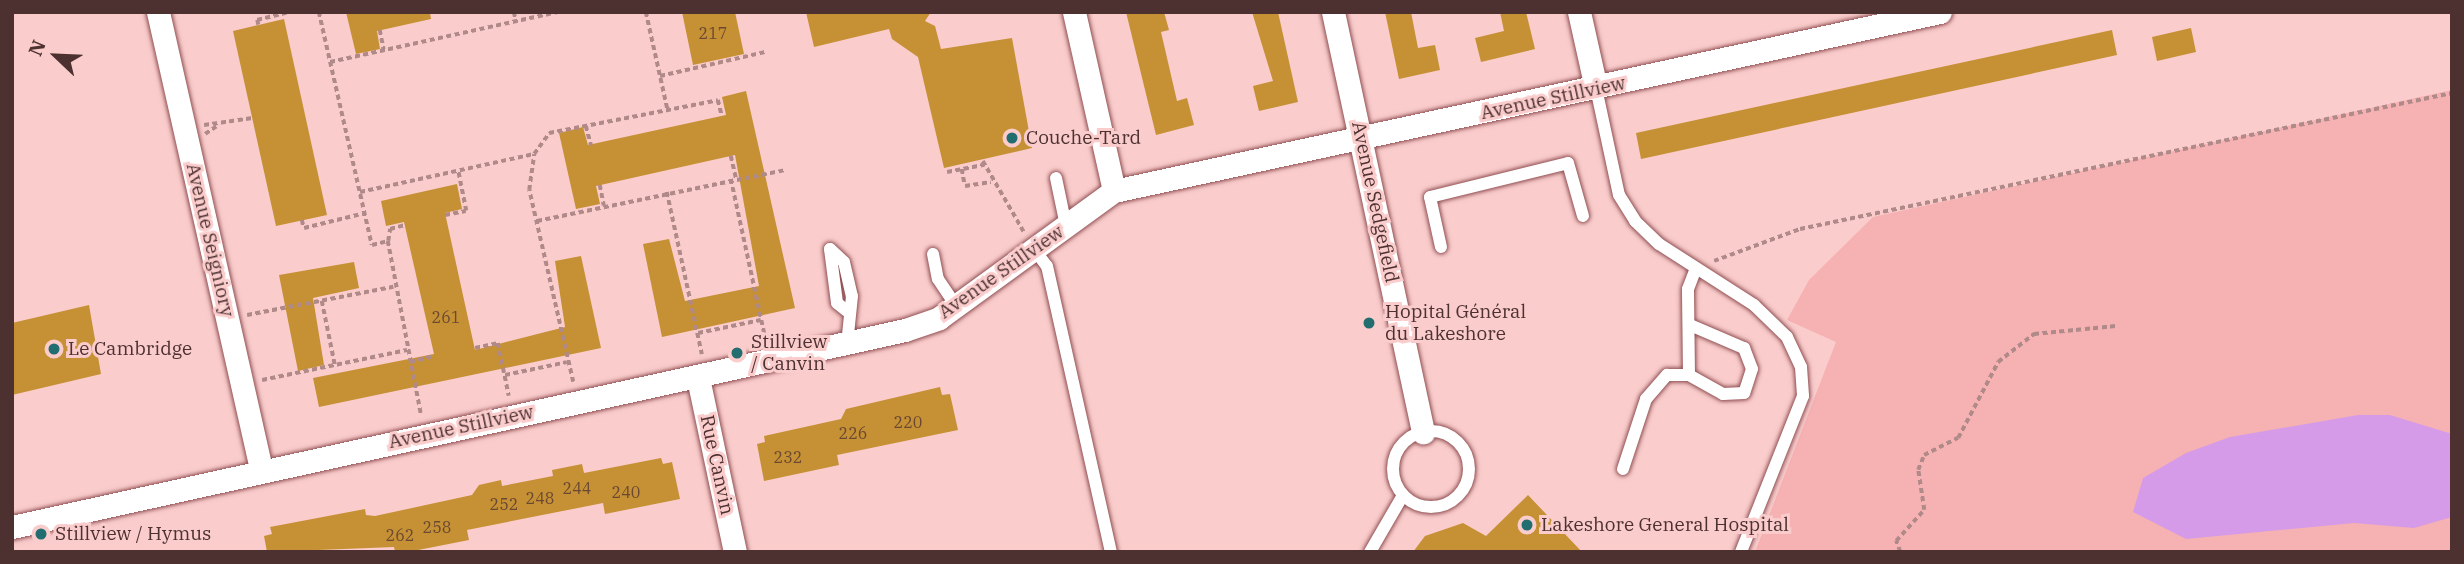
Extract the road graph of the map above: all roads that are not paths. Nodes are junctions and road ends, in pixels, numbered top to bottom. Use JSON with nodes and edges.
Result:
{"nodes":[{"id":1,"x":158,"y":12,"type":"edge"},
{"id":2,"x":1074,"y":12,"type":"edge"},
{"id":3,"x":1333,"y":12,"type":"edge"},
{"id":4,"x":1579,"y":12,"type":"edge"},
{"id":5,"x":1940,"y":12,"type":"edge"},
{"id":6,"x":1596,"y":88,"type":"junction"},
{"id":7,"x":1362,"y":141,"type":"junction"},
{"id":8,"x":1055,"y":178,"type":"dead end"},
{"id":9,"x":1114,"y":191,"type":"junction"},
{"id":10,"x":1583,"y":216,"type":"dead end"},
{"id":11,"x":1066,"y":226,"type":"junction"},
{"id":12,"x":1030,"y":241,"type":"junction"},
{"id":13,"x":1441,"y":247,"type":"dead end"},
{"id":14,"x":830,"y":249,"type":"dead end"},
{"id":15,"x":933,"y":254,"type":"dead end"},
{"id":16,"x":1696,"y":268,"type":"junction"},
{"id":17,"x":956,"y":306,"type":"junction"},
{"id":18,"x":1690,"y":324,"type":"junction"},
{"id":19,"x":847,"y":344,"type":"junction"},
{"id":20,"x":701,"y":369,"type":"junction"},
{"id":21,"x":1689,"y":375,"type":"junction"},
{"id":22,"x":1423,"y":432,"type":"junction"},
{"id":23,"x":261,"y":468,"type":"junction"},
{"id":24,"x":1623,"y":469,"type":"dead end"},
{"id":25,"x":1403,"y":495,"type":"junction"},
{"id":26,"x":12,"y":527,"type":"edge"},
{"id":27,"x":735,"y":552,"type":"edge"},
{"id":28,"x":1111,"y":552,"type":"edge"},
{"id":29,"x":1370,"y":552,"type":"edge"},
{"id":30,"x":1741,"y":552,"type":"edge"}],
"edges":[{"from":1,"to":23,"type":"street","name":"Avenue Seigniory"},
{"from":2,"to":9,"type":"street"},
{"from":3,"to":7,"type":"street","name":"Avenue Sedgefield"},
{"from":4,"to":6,"type":"street"},
{"from":5,"to":6,"type":"street","name":"Avenue Stillview"},
{"from":6,"to":7,"type":"street","name":"Avenue Stillview"},
{"from":6,"to":16,"type":"lane"},
{"from":7,"to":9,"type":"street","name":"Avenue Stillview"},
{"from":7,"to":22,"type":"street","name":"Avenue Sedgefield"},
{"from":8,"to":11,"type":"lane"},
{"from":9,"to":11,"type":"street","name":"Avenue Stillview"},
{"from":10,"to":13,"type":"lane"},
{"from":11,"to":12,"type":"street","name":"Avenue Stillview"},
{"from":12,"to":17,"type":"street","name":"Avenue Stillview"},
{"from":12,"to":28,"type":"lane"},
{"from":14,"to":19,"type":"lane"},
{"from":15,"to":17,"type":"lane"},
{"from":16,"to":18,"type":"lane"},
{"from":16,"to":30,"type":"lane"},
{"from":17,"to":19,"type":"street","name":"Avenue Stillview"},
{"from":18,"to":21,"type":"lane"},
{"from":18,"to":21,"type":"lane"},
{"from":19,"to":20,"type":"street","name":"Avenue Stillview"},
{"from":20,"to":23,"type":"street","name":"Avenue Stillview"},
{"from":20,"to":27,"type":"street","name":"Rue Canvin"},
{"from":21,"to":24,"type":"lane"},
{"from":22,"to":25,"type":"lane"},
{"from":22,"to":25,"type":"lane"},
{"from":23,"to":26,"type":"street","name":"Avenue Stillview"},
{"from":25,"to":29,"type":"lane"}]}
